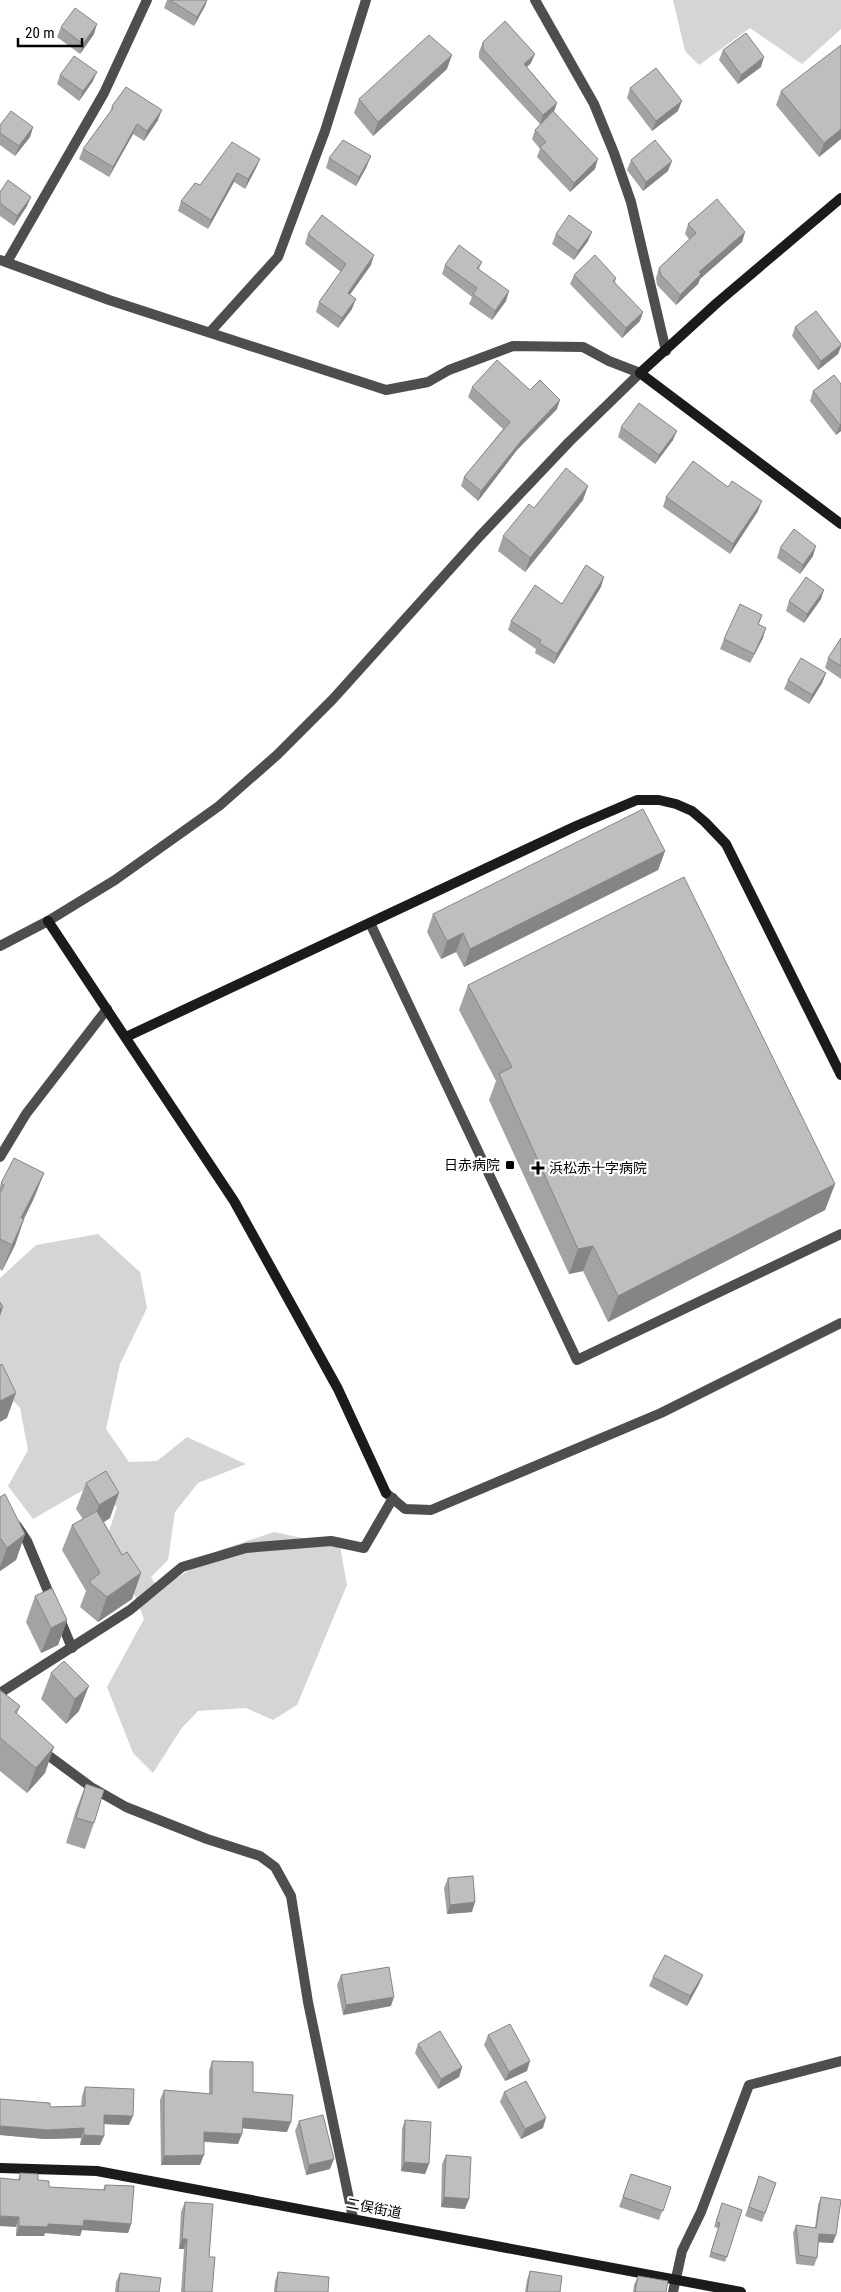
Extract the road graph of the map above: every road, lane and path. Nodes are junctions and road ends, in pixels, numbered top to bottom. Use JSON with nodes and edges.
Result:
{"nodes":[{"id":1,"x":147,"y":0,"type":"edge"},
{"id":2,"x":366,"y":0,"type":"edge"},
{"id":3,"x":535,"y":0,"type":"edge"},
{"id":4,"x":841,"y":198,"type":"edge"},
{"id":5,"x":3,"y":261,"type":"edge"},
{"id":6,"x":211,"y":331,"type":"junction"},
{"id":7,"x":666,"y":351,"type":"junction"},
{"id":8,"x":640,"y":372,"type":"junction"},
{"id":9,"x":841,"y":524,"type":"edge"},
{"id":10,"x":48,"y":921,"type":"junction"},
{"id":11,"x":370,"y":923,"type":"junction"},
{"id":12,"x":0,"y":946,"type":"edge"},
{"id":13,"x":107,"y":1009,"type":"junction"},
{"id":14,"x":126,"y":1038,"type":"junction"},
{"id":15,"x":841,"y":1074,"type":"edge"},
{"id":16,"x":0,"y":1157,"type":"edge"},
{"id":17,"x":841,"y":1234,"type":"edge"},
{"id":18,"x":841,"y":1323,"type":"edge"},
{"id":19,"x":390,"y":1495,"type":"junction"},
{"id":20,"x":12,"y":1518,"type":"edge"},
{"id":21,"x":72,"y":1648,"type":"junction"},
{"id":22,"x":0,"y":1693,"type":"edge"},
{"id":23,"x":32,"y":1740,"type":"edge"},
{"id":24,"x":841,"y":2061,"type":"edge"},
{"id":25,"x":0,"y":2168,"type":"edge"},
{"id":26,"x":353,"y":2218,"type":"junction"},
{"id":27,"x":677,"y":2279,"type":"junction"},
{"id":28,"x":673,"y":2292,"type":"edge"},
{"id":29,"x":741,"y":2292,"type":"edge"}],
"edges":[{"from":1,"to":5,"type":"street"},
{"from":2,"to":6,"type":"street"},
{"from":3,"to":7,"type":"street"},
{"from":4,"to":7,"type":"street"},
{"from":5,"to":6,"type":"street"},
{"from":6,"to":8,"type":"street"},
{"from":7,"to":8,"type":"street"},
{"from":8,"to":9,"type":"street"},
{"from":8,"to":10,"type":"street"},
{"from":10,"to":12,"type":"street"},
{"from":10,"to":13,"type":"street"},
{"from":11,"to":14,"type":"street"},
{"from":11,"to":15,"type":"street"},
{"from":11,"to":17,"type":"street"},
{"from":13,"to":14,"type":"street"},
{"from":13,"to":16,"type":"street"},
{"from":14,"to":19,"type":"street"},
{"from":18,"to":19,"type":"street"},
{"from":19,"to":21,"type":"street"},
{"from":20,"to":21,"type":"street"},
{"from":21,"to":22,"type":"street"},
{"from":23,"to":26,"type":"street"},
{"from":24,"to":27,"type":"street"},
{"from":25,"to":26,"type":"street","name":"二俣街道"},
{"from":26,"to":27,"type":"street","name":"二俣街道"},
{"from":27,"to":28,"type":"street"},
{"from":27,"to":29,"type":"street","name":"二俣街道"}]}
